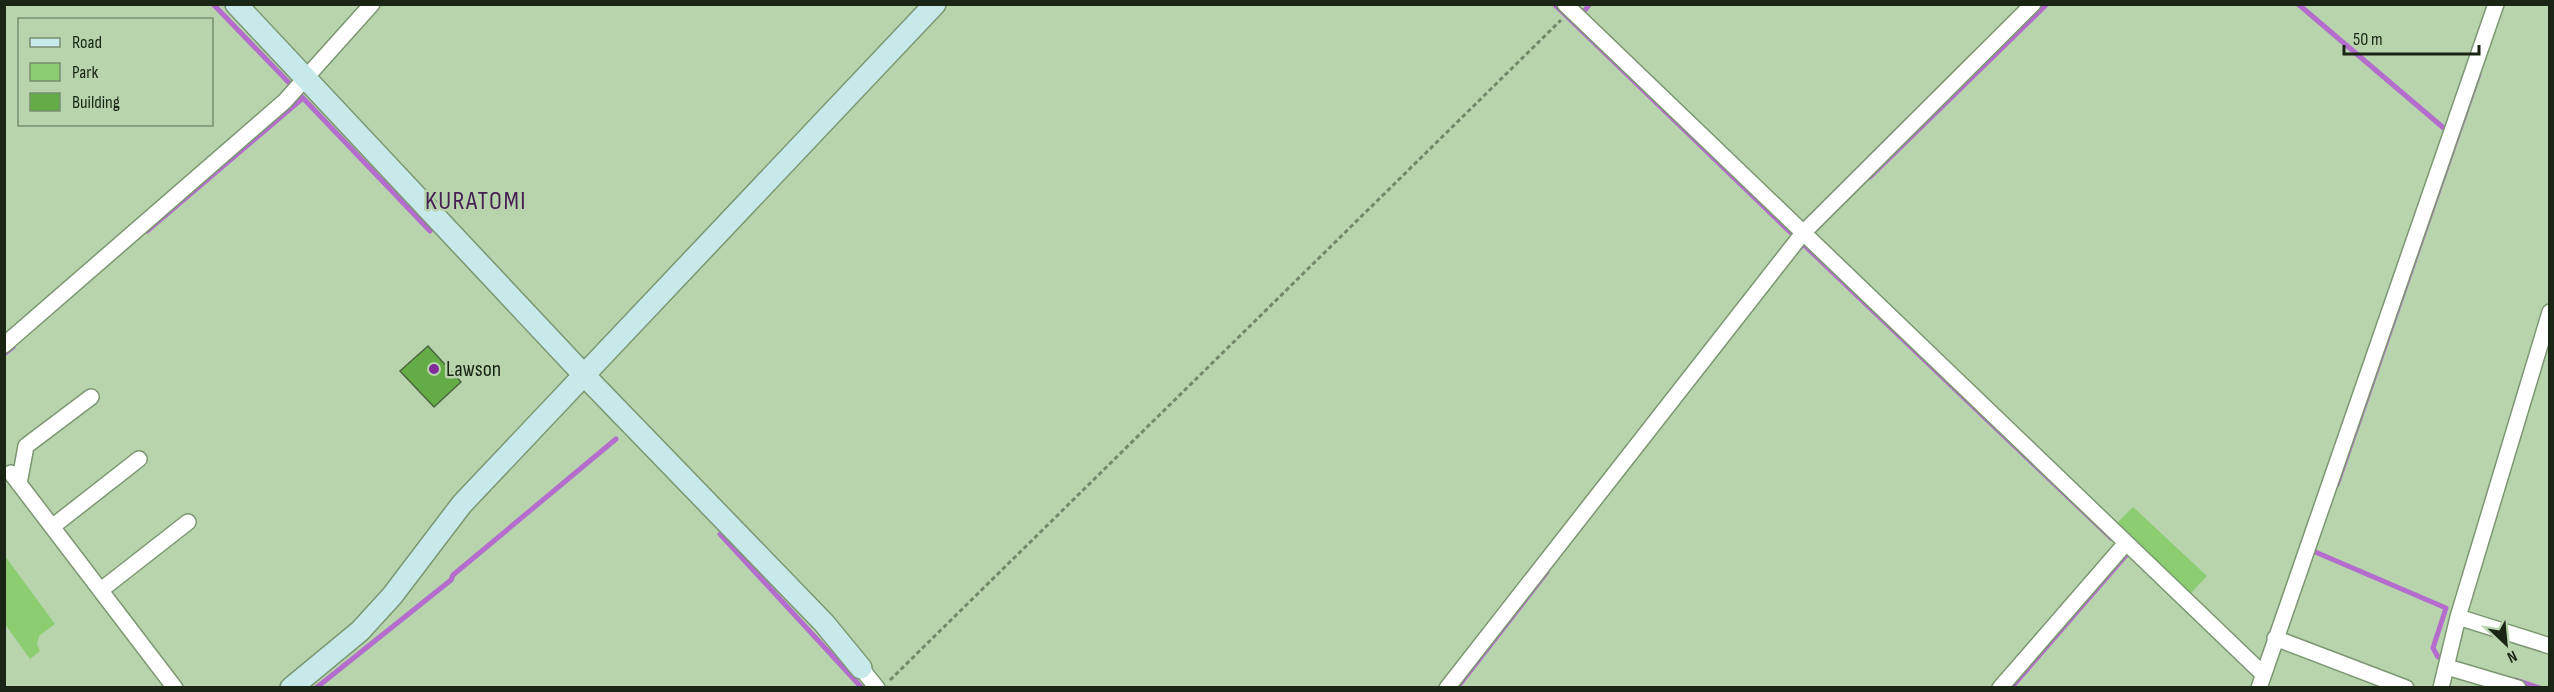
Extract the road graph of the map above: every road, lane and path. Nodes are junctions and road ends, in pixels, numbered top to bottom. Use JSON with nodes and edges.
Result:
{"nodes":[{"id":1,"x":236,"y":4,"type":"edge"},
{"id":2,"x":372,"y":4,"type":"edge"},
{"id":3,"x":935,"y":4,"type":"edge"},
{"id":4,"x":2033,"y":4,"type":"edge"},
{"id":5,"x":2496,"y":4,"type":"edge"},
{"id":6,"x":1564,"y":11,"type":"edge"},
{"id":7,"x":298,"y":86,"type":"junction"},
{"id":8,"x":1803,"y":232,"type":"junction"},
{"id":9,"x":2549,"y":315,"type":"edge"},
{"id":10,"x":4,"y":345,"type":"edge"},
{"id":11,"x":583,"y":374,"type":"junction"},
{"id":12,"x":90,"y":397,"type":"dead end"},
{"id":13,"x":139,"y":459,"type":"dead end"},
{"id":14,"x":188,"y":522,"type":"dead end"},
{"id":15,"x":52,"y":527,"type":"junction"},
{"id":16,"x":2126,"y":543,"type":"junction"},
{"id":17,"x":101,"y":590,"type":"junction"},
{"id":18,"x":2458,"y":617,"type":"junction"},
{"id":19,"x":2275,"y":638,"type":"junction"},
{"id":20,"x":2550,"y":646,"type":"edge"},
{"id":21,"x":2447,"y":667,"type":"junction"},
{"id":22,"x":861,"y":668,"type":"joint"},
{"id":23,"x":2261,"y":681,"type":"edge"},
{"id":24,"x":176,"y":687,"type":"edge"},
{"id":25,"x":291,"y":687,"type":"edge"},
{"id":26,"x":877,"y":687,"type":"edge"},
{"id":27,"x":882,"y":687,"type":"edge"},
{"id":28,"x":1447,"y":687,"type":"edge"},
{"id":29,"x":2000,"y":687,"type":"edge"},
{"id":30,"x":2406,"y":687,"type":"edge"},
{"id":31,"x":2441,"y":687,"type":"edge"},
{"id":32,"x":2518,"y":687,"type":"edge"}],
"edges":[{"from":1,"to":7,"type":"street"},
{"from":2,"to":7,"type":"street"},
{"from":3,"to":11,"type":"street"},
{"from":4,"to":8,"type":"street"},
{"from":5,"to":19,"type":"street"},
{"from":6,"to":8,"type":"street"},
{"from":6,"to":27,"type":"path"},
{"from":7,"to":10,"type":"street"},
{"from":7,"to":11,"type":"street"},
{"from":8,"to":16,"type":"street"},
{"from":8,"to":28,"type":"street"},
{"from":9,"to":18,"type":"street"},
{"from":11,"to":22,"type":"street"},
{"from":11,"to":25,"type":"street"},
{"from":12,"to":15,"type":"street"},
{"from":13,"to":15,"type":"street"},
{"from":14,"to":17,"type":"street"},
{"from":15,"to":17,"type":"street"},
{"from":16,"to":23,"type":"street"},
{"from":16,"to":29,"type":"street"},
{"from":17,"to":24,"type":"street"},
{"from":18,"to":20,"type":"street"},
{"from":18,"to":21,"type":"street"},
{"from":19,"to":23,"type":"street"},
{"from":19,"to":30,"type":"street"},
{"from":21,"to":31,"type":"street"},
{"from":21,"to":32,"type":"street"},
{"from":22,"to":26,"type":"street"}]}
